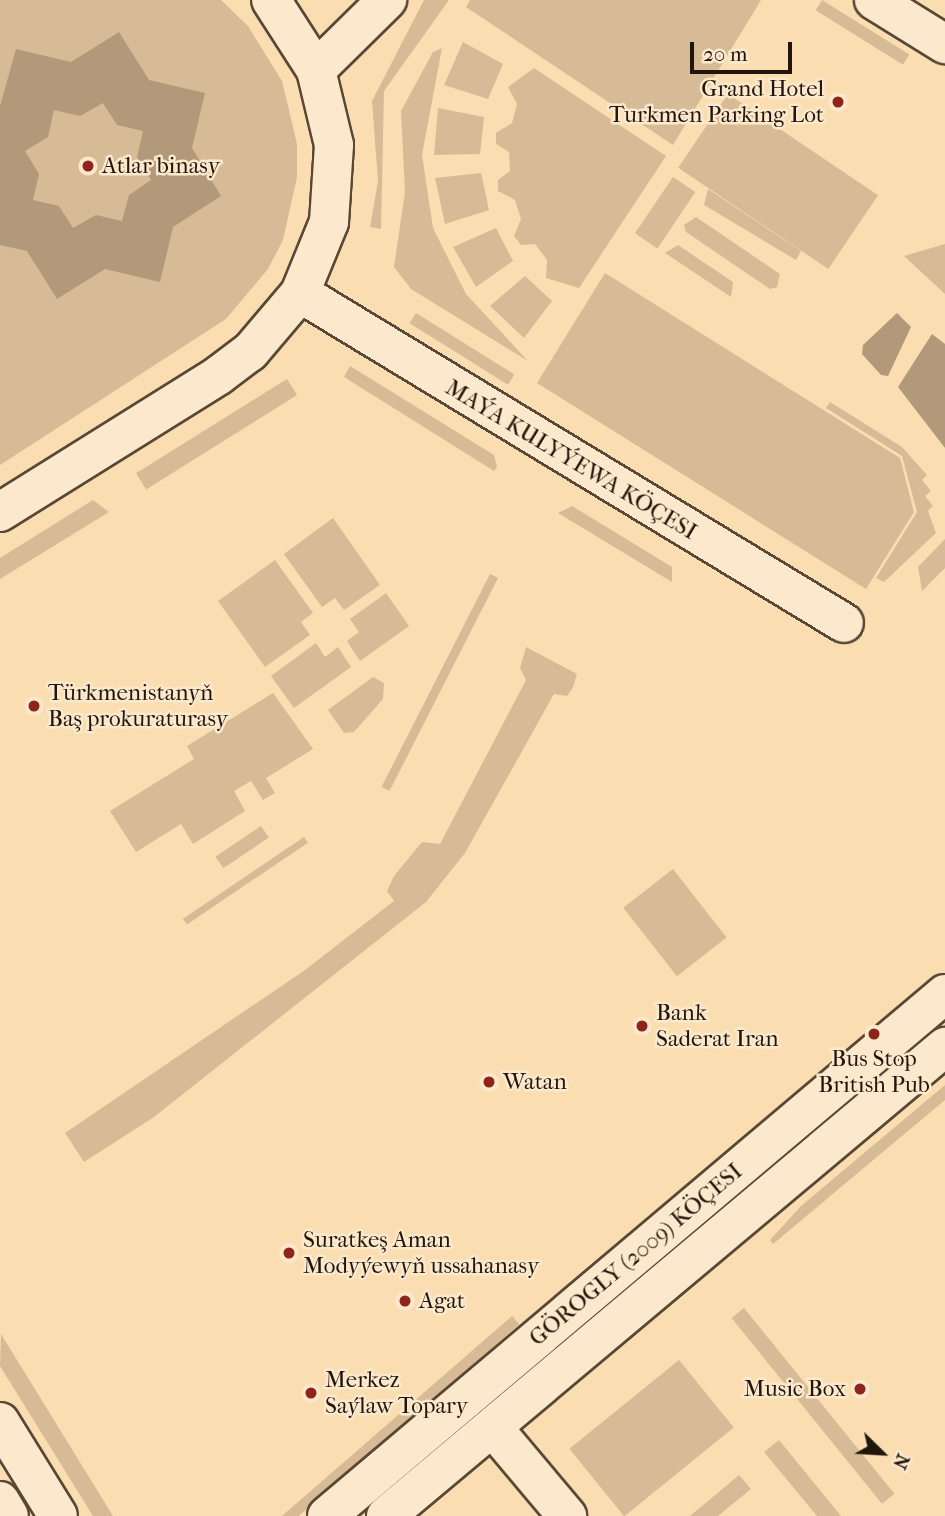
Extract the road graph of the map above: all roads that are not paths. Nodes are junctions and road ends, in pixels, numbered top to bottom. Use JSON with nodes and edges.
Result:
{"nodes":[{"id":1,"x":271,"y":0,"type":"edge"},
{"id":2,"x":387,"y":0,"type":"edge"},
{"id":3,"x":874,"y":0,"type":"edge"},
{"id":4,"x":945,"y":44,"type":"edge"},
{"id":5,"x":316,"y":70,"type":"junction"},
{"id":6,"x":300,"y":293,"type":"junction"},
{"id":7,"x":0,"y":512,"type":"edge"},
{"id":8,"x":844,"y":623,"type":"dead end"},
{"id":9,"x":945,"y":994,"type":"edge"},
{"id":10,"x":945,"y":1047,"type":"edge"},
{"id":11,"x":0,"y":1422,"type":"edge"},
{"id":12,"x":494,"y":1429,"type":"junction"},
{"id":13,"x":0,"y":1501,"type":"edge"},
{"id":14,"x":9,"y":1516,"type":"edge"},
{"id":15,"x":58,"y":1516,"type":"edge"},
{"id":16,"x":327,"y":1516,"type":"edge"},
{"id":17,"x":386,"y":1516,"type":"edge"},
{"id":18,"x":566,"y":1516,"type":"edge"}],
"edges":[{"from":1,"to":5,"type":"street"},
{"from":2,"to":5,"type":"street"},
{"from":3,"to":4,"type":"street"},
{"from":5,"to":6,"type":"street"},
{"from":6,"to":7,"type":"street"},
{"from":6,"to":8,"type":"street","name":"MAÝA KULYÝEWA KÖÇESI"},
{"from":9,"to":16,"type":"street","name":"GÖROGLY (2009) KÖÇESI"},
{"from":10,"to":12,"type":"street","name":"GÖROGLY (2009) KÖÇESI"},
{"from":11,"to":15,"type":"street"},
{"from":12,"to":17,"type":"street","name":"GÖROGLY (2009) KÖÇESI"},
{"from":12,"to":18,"type":"street"},
{"from":13,"to":14,"type":"street"}]}
